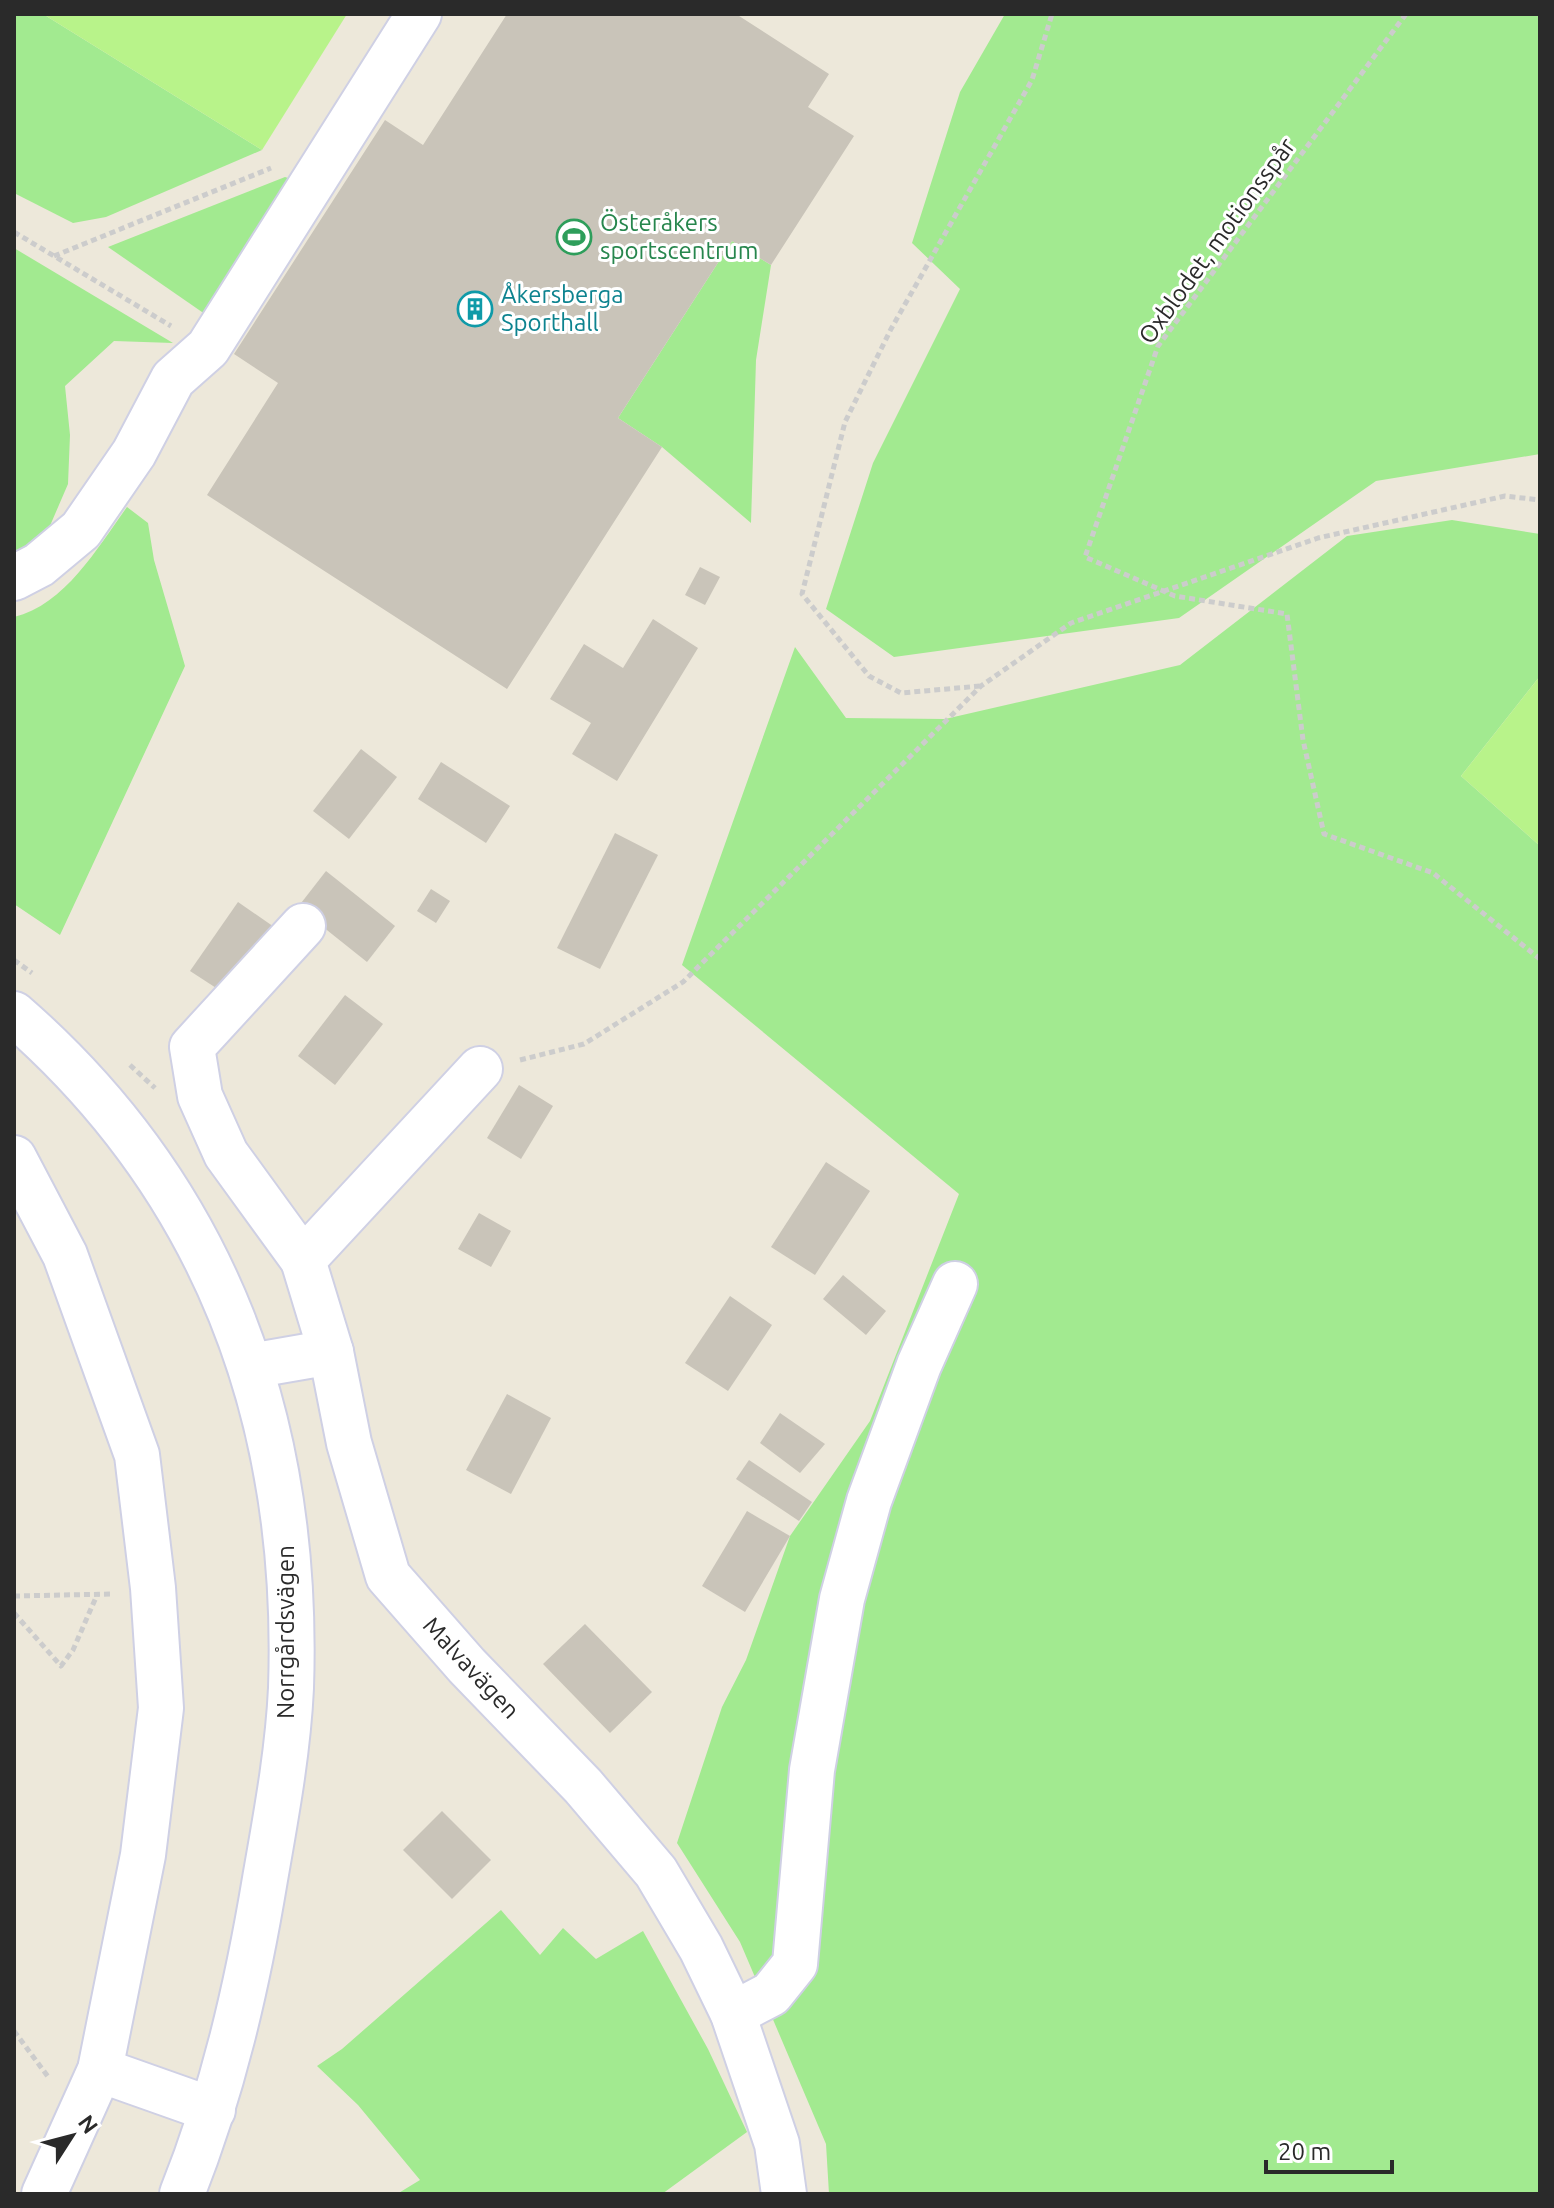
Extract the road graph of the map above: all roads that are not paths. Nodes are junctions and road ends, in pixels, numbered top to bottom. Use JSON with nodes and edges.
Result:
{"nodes":[{"id":1,"x":419,"y":14,"type":"edge"},
{"id":2,"x":14,"y":578,"type":"edge"},
{"id":3,"x":303,"y":926,"type":"dead end"},
{"id":4,"x":14,"y":1014,"type":"edge"},
{"id":5,"x":480,"y":1069,"type":"road end"},
{"id":6,"x":14,"y":1158,"type":"edge"},
{"id":7,"x":303,"y":1260,"type":"junction"},
{"id":8,"x":955,"y":1284,"type":"dead end"},
{"id":9,"x":331,"y":1352,"type":"junction"},
{"id":10,"x":250,"y":1366,"type":"junction"},
{"id":11,"x":733,"y":2014,"type":"junction"},
{"id":12,"x":100,"y":2070,"type":"junction"},
{"id":13,"x":213,"y":2110,"type":"junction"},
{"id":14,"x":44,"y":2194,"type":"edge"},
{"id":15,"x":182,"y":2194,"type":"edge"},
{"id":16,"x":784,"y":2194,"type":"edge"}],
"edges":[{"from":1,"to":2,"type":"street"},
{"from":3,"to":7,"type":"street","name":"Malvavägen"},
{"from":4,"to":10,"type":"street","name":"Norrgårdsvägen"},
{"from":5,"to":7,"type":"street"},
{"from":6,"to":12,"type":"street"},
{"from":7,"to":9,"type":"street","name":"Malvavägen"},
{"from":8,"to":11,"type":"street"},
{"from":9,"to":10,"type":"street"},
{"from":9,"to":11,"type":"street","name":"Malvavägen"},
{"from":10,"to":13,"type":"street","name":"Norrgårdsvägen"},
{"from":11,"to":16,"type":"street","name":"Malvavägen"},
{"from":12,"to":13,"type":"street"},
{"from":12,"to":14,"type":"street"},
{"from":13,"to":15,"type":"street","name":"Norrgårdsvägen"}]}
